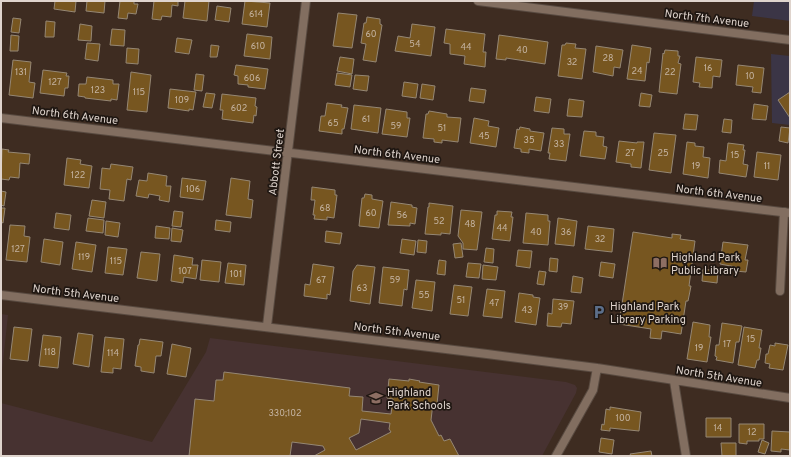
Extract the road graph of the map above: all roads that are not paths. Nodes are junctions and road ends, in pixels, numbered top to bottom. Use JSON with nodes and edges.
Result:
{"nodes":[{"id":1,"x":306,"y":1,"type":"edge"},
{"id":2,"x":478,"y":1,"type":"edge"},
{"id":3,"x":790,"y":40,"type":"edge"},
{"id":4,"x":1,"y":118,"type":"edge"},
{"id":5,"x":288,"y":152,"type":"junction"},
{"id":6,"x":787,"y":213,"type":"edge"},
{"id":7,"x":780,"y":291,"type":"dead end"},
{"id":8,"x":1,"y":295,"type":"edge"},
{"id":9,"x":267,"y":326,"type":"junction"},
{"id":10,"x":597,"y":368,"type":"junction"},
{"id":11,"x":674,"y":381,"type":"junction"},
{"id":12,"x":790,"y":398,"type":"edge"},
{"id":13,"x":556,"y":456,"type":"edge"},
{"id":14,"x":686,"y":456,"type":"edge"}],
"edges":[{"from":1,"to":5,"type":"street","name":"Abbott Street"},
{"from":2,"to":3,"type":"street","name":"North 7th Avenue"},
{"from":4,"to":5,"type":"street","name":"North 6th Avenue"},
{"from":5,"to":6,"type":"street","name":"North 6th Avenue"},
{"from":5,"to":9,"type":"street","name":"Abbott Street"},
{"from":6,"to":7,"type":"street"},
{"from":8,"to":9,"type":"street","name":"North 5th Avenue"},
{"from":9,"to":10,"type":"street","name":"North 5th Avenue"},
{"from":10,"to":11,"type":"street","name":"North 5th Avenue"},
{"from":10,"to":13,"type":"street"},
{"from":11,"to":12,"type":"street","name":"North 5th Avenue"},
{"from":11,"to":14,"type":"street"}]}
